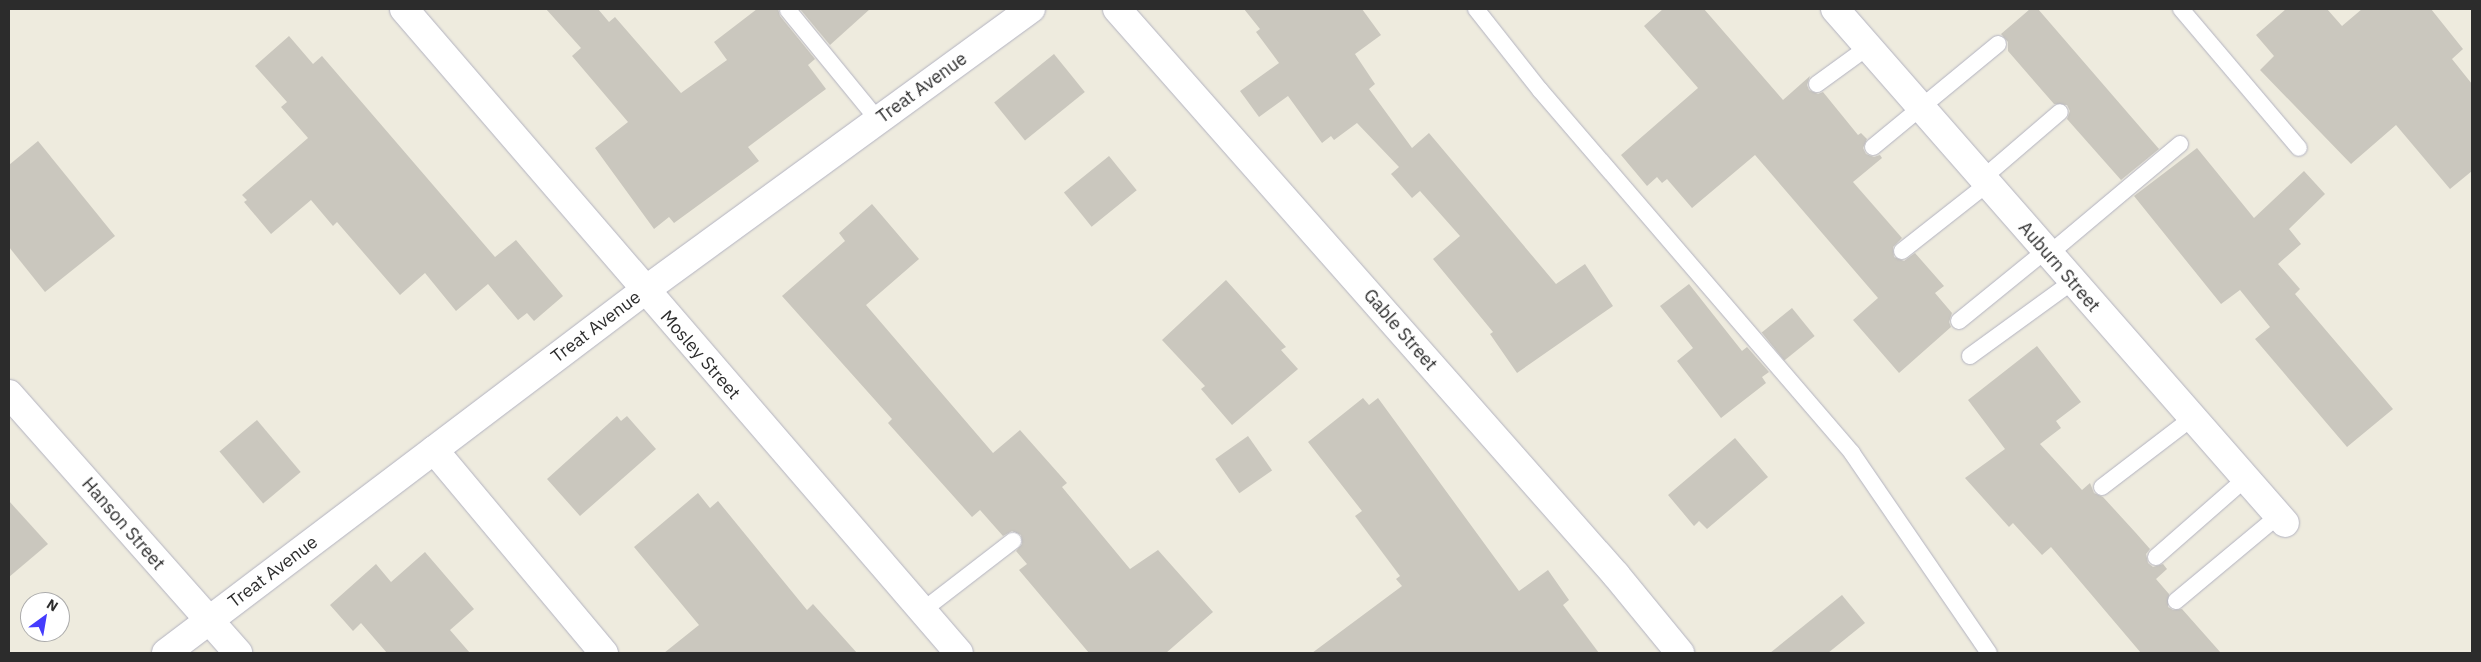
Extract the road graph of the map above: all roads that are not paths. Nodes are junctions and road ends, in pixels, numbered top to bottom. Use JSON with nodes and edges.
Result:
{"nodes":[{"id":1,"x":404,"y":9,"type":"edge"},
{"id":2,"x":1031,"y":9,"type":"edge"},
{"id":3,"x":1117,"y":9,"type":"edge"},
{"id":4,"x":1476,"y":9,"type":"edge"},
{"id":5,"x":1835,"y":9,"type":"edge"},
{"id":6,"x":2180,"y":9,"type":"edge"},
{"id":7,"x":788,"y":10,"type":"edge"},
{"id":8,"x":1998,"y":44,"type":"dead end"},
{"id":9,"x":1868,"y":47,"type":"junction"},
{"id":10,"x":1817,"y":84,"type":"dead end"},
{"id":11,"x":1922,"y":108,"type":"junction"},
{"id":12,"x":2060,"y":112,"type":"dead end"},
{"id":13,"x":878,"y":120,"type":"junction"},
{"id":14,"x":2180,"y":144,"type":"dead end"},
{"id":15,"x":1873,"y":147,"type":"dead end"},
{"id":16,"x":2299,"y":148,"type":"dead end"},
{"id":17,"x":1985,"y":181,"type":"junction"},
{"id":18,"x":1902,"y":251,"type":"dead end"},
{"id":19,"x":2047,"y":252,"type":"junction"},
{"id":20,"x":2072,"y":282,"type":"junction"},
{"id":21,"x":644,"y":291,"type":"junction"},
{"id":22,"x":1959,"y":321,"type":"dead end"},
{"id":23,"x":1970,"y":356,"type":"dead end"},
{"id":24,"x":9,"y":394,"type":"edge"},
{"id":25,"x":2192,"y":419,"type":"junction"},
{"id":26,"x":434,"y":450,"type":"junction"},
{"id":27,"x":2245,"y":479,"type":"junction"},
{"id":28,"x":2102,"y":487,"type":"dead end"},
{"id":29,"x":2281,"y":520,"type":"joint"},
{"id":30,"x":1013,"y":541,"type":"dead end"},
{"id":31,"x":2156,"y":557,"type":"dead end"},
{"id":32,"x":2176,"y":601,"type":"dead end"},
{"id":33,"x":922,"y":611,"type":"junction"},
{"id":34,"x":209,"y":621,"type":"junction"},
{"id":35,"x":166,"y":653,"type":"edge"},
{"id":36,"x":238,"y":653,"type":"edge"},
{"id":37,"x":604,"y":653,"type":"edge"},
{"id":38,"x":959,"y":653,"type":"edge"},
{"id":39,"x":1680,"y":653,"type":"edge"},
{"id":40,"x":1989,"y":653,"type":"edge"}],
"edges":[{"from":1,"to":21,"type":"street","name":"Mosley Street"},
{"from":2,"to":13,"type":"street","name":"Treat Avenue"},
{"from":3,"to":39,"type":"street","name":"Gable Street"},
{"from":4,"to":40,"type":"lane"},
{"from":5,"to":9,"type":"street","name":"Auburn Street"},
{"from":6,"to":16,"type":"lane"},
{"from":7,"to":13,"type":"lane"},
{"from":8,"to":11,"type":"lane"},
{"from":9,"to":10,"type":"lane"},
{"from":9,"to":11,"type":"street","name":"Auburn Street"},
{"from":11,"to":15,"type":"lane"},
{"from":11,"to":17,"type":"street","name":"Auburn Street"},
{"from":12,"to":17,"type":"lane"},
{"from":13,"to":21,"type":"street","name":"Treat Avenue"},
{"from":14,"to":19,"type":"lane"},
{"from":17,"to":18,"type":"lane"},
{"from":17,"to":19,"type":"street","name":"Auburn Street"},
{"from":19,"to":20,"type":"street","name":"Auburn Street"},
{"from":19,"to":22,"type":"lane"},
{"from":20,"to":23,"type":"lane"},
{"from":20,"to":25,"type":"street","name":"Auburn Street"},
{"from":21,"to":26,"type":"street","name":"Treat Avenue"},
{"from":21,"to":33,"type":"street","name":"Mosley Street"},
{"from":24,"to":34,"type":"street","name":"Hanson Street"},
{"from":25,"to":27,"type":"street","name":"Auburn Street"},
{"from":25,"to":28,"type":"lane"},
{"from":26,"to":34,"type":"street","name":"Treat Avenue"},
{"from":26,"to":37,"type":"street"},
{"from":27,"to":29,"type":"street","name":"Auburn Street"},
{"from":27,"to":31,"type":"lane"},
{"from":29,"to":32,"type":"lane"},
{"from":30,"to":33,"type":"lane"},
{"from":33,"to":38,"type":"street","name":"Mosley Street"},
{"from":34,"to":35,"type":"street","name":"Treat Avenue"},
{"from":34,"to":36,"type":"street","name":"Hanson Street"}]}
